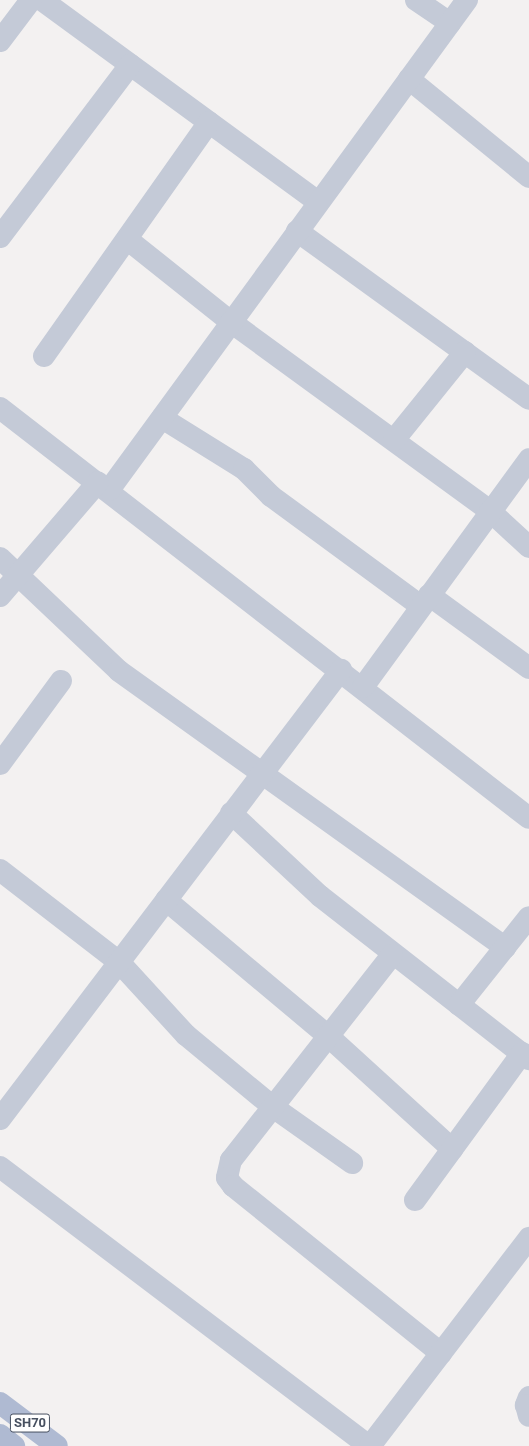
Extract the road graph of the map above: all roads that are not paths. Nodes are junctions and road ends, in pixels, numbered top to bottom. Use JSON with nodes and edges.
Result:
{"nodes":[{"id":1,"x":31,"y":0,"type":"edge"},
{"id":2,"x":42,"y":0,"type":"edge"},
{"id":3,"x":416,"y":0,"type":"edge"},
{"id":4,"x":467,"y":0,"type":"edge"},
{"id":5,"x":450,"y":23,"type":"junction"},
{"id":6,"x":0,"y":41,"type":"edge"},
{"id":7,"x":130,"y":65,"type":"junction"},
{"id":8,"x":409,"y":80,"type":"junction"},
{"id":9,"x":209,"y":122,"type":"junction"},
{"id":10,"x":529,"y":177,"type":"edge"},
{"id":11,"x":318,"y":202,"type":"junction"},
{"id":12,"x":297,"y":231,"type":"junction"},
{"id":13,"x":0,"y":237,"type":"edge"},
{"id":14,"x":127,"y":239,"type":"junction"},
{"id":15,"x":231,"y":322,"type":"junction"},
{"id":16,"x":464,"y":352,"type":"junction"},
{"id":17,"x":44,"y":356,"type":"dead end"},
{"id":18,"x":529,"y":399,"type":"edge"},
{"id":19,"x":0,"y":408,"type":"edge"},
{"id":20,"x":162,"y":418,"type":"junction"},
{"id":21,"x":394,"y":440,"type":"junction"},
{"id":22,"x":529,"y":459,"type":"edge"},
{"id":23,"x":104,"y":486,"type":"junction"},
{"id":24,"x":490,"y":511,"type":"junction"},
{"id":25,"x":529,"y":547,"type":"edge"},
{"id":26,"x":0,"y":558,"type":"edge"},
{"id":27,"x":18,"y":573,"type":"junction"},
{"id":28,"x":0,"y":596,"type":"edge"},
{"id":29,"x":425,"y":601,"type":"junction"},
{"id":30,"x":529,"y":668,"type":"edge"},
{"id":31,"x":341,"y":670,"type":"junction"},
{"id":32,"x":61,"y":681,"type":"dead end"},
{"id":33,"x":363,"y":687,"type":"junction"},
{"id":34,"x":0,"y":764,"type":"edge"},
{"id":35,"x":261,"y":774,"type":"junction"},
{"id":36,"x":231,"y":813,"type":"junction"},
{"id":37,"x":529,"y":818,"type":"edge"},
{"id":38,"x":0,"y":870,"type":"edge"},
{"id":39,"x":166,"y":900,"type":"junction"},
{"id":40,"x":529,"y":917,"type":"edge"},
{"id":41,"x":505,"y":947,"type":"junction"},
{"id":42,"x":392,"y":955,"type":"junction"},
{"id":43,"x":119,"y":962,"type":"junction"},
{"id":44,"x":459,"y":1005,"type":"junction"},
{"id":45,"x":328,"y":1036,"type":"junction"},
{"id":46,"x":526,"y":1056,"type":"edge"},
{"id":47,"x":273,"y":1107,"type":"junction"},
{"id":48,"x":0,"y":1119,"type":"edge"},
{"id":49,"x":452,"y":1149,"type":"junction"},
{"id":50,"x":352,"y":1163,"type":"dead end"},
{"id":51,"x":0,"y":1167,"type":"edge"},
{"id":52,"x":415,"y":1200,"type":"dead end"},
{"id":53,"x":529,"y":1238,"type":"edge"},
{"id":54,"x":441,"y":1353,"type":"junction"},
{"id":55,"x":529,"y":1397,"type":"edge"},
{"id":56,"x":0,"y":1403,"type":"edge"},
{"id":57,"x":529,"y":1416,"type":"edge"},
{"id":58,"x":0,"y":1435,"type":"edge"},
{"id":59,"x":14,"y":1446,"type":"edge"},
{"id":60,"x":57,"y":1446,"type":"edge"},
{"id":61,"x":370,"y":1446,"type":"edge"}],
"edges":[{"from":1,"to":6,"type":"street"},
{"from":2,"to":7,"type":"street"},
{"from":3,"to":5,"type":"street"},
{"from":4,"to":5,"type":"street"},
{"from":5,"to":8,"type":"street"},
{"from":7,"to":9,"type":"street"},
{"from":7,"to":13,"type":"street"},
{"from":8,"to":10,"type":"street"},
{"from":8,"to":11,"type":"street"},
{"from":9,"to":11,"type":"street"},
{"from":9,"to":14,"type":"street"},
{"from":11,"to":12,"type":"street"},
{"from":12,"to":15,"type":"street"},
{"from":12,"to":16,"type":"street"},
{"from":14,"to":15,"type":"street"},
{"from":14,"to":17,"type":"street"},
{"from":15,"to":20,"type":"street"},
{"from":15,"to":21,"type":"street"},
{"from":16,"to":18,"type":"street"},
{"from":16,"to":21,"type":"street"},
{"from":19,"to":23,"type":"street"},
{"from":20,"to":23,"type":"street"},
{"from":20,"to":29,"type":"street"},
{"from":21,"to":24,"type":"street"},
{"from":22,"to":24,"type":"street"},
{"from":23,"to":27,"type":"street"},
{"from":23,"to":31,"type":"street"},
{"from":24,"to":25,"type":"street"},
{"from":24,"to":29,"type":"street"},
{"from":26,"to":27,"type":"street"},
{"from":27,"to":28,"type":"street"},
{"from":27,"to":35,"type":"street"},
{"from":29,"to":30,"type":"street"},
{"from":29,"to":33,"type":"street"},
{"from":31,"to":33,"type":"street"},
{"from":31,"to":35,"type":"street"},
{"from":32,"to":34,"type":"street"},
{"from":33,"to":37,"type":"street"},
{"from":35,"to":36,"type":"street"},
{"from":35,"to":41,"type":"street"},
{"from":36,"to":39,"type":"street"},
{"from":36,"to":42,"type":"street"},
{"from":38,"to":43,"type":"street"},
{"from":39,"to":43,"type":"street"},
{"from":39,"to":45,"type":"street"},
{"from":40,"to":41,"type":"street"},
{"from":41,"to":44,"type":"street"},
{"from":42,"to":44,"type":"street"},
{"from":42,"to":45,"type":"street"},
{"from":43,"to":47,"type":"street"},
{"from":43,"to":48,"type":"street"},
{"from":44,"to":46,"type":"street"},
{"from":45,"to":47,"type":"street"},
{"from":45,"to":49,"type":"street"},
{"from":46,"to":49,"type":"street"},
{"from":47,"to":50,"type":"street"},
{"from":47,"to":54,"type":"street"},
{"from":49,"to":52,"type":"street"},
{"from":51,"to":61,"type":"street"},
{"from":53,"to":54,"type":"street"},
{"from":54,"to":61,"type":"street"},
{"from":55,"to":57,"type":"street"},
{"from":56,"to":60,"type":"main road","number":"SH70"},
{"from":58,"to":59,"type":"main road","number":"SH70"}]}
